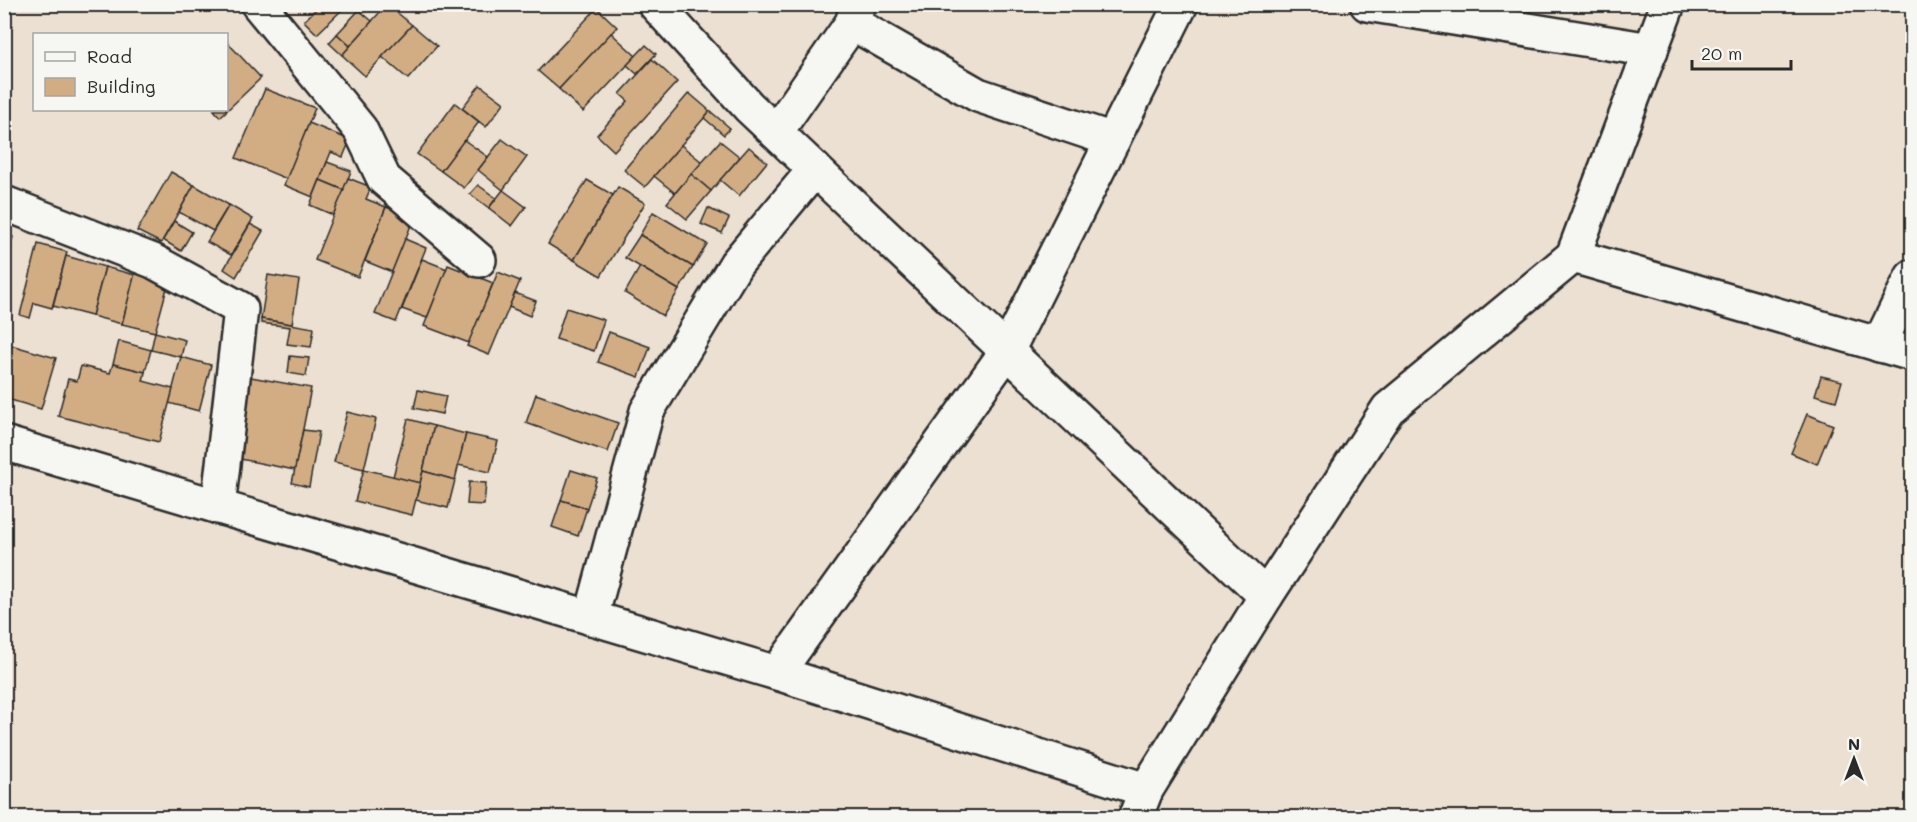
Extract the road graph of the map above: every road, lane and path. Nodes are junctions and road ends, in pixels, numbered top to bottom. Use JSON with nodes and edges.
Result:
{"nodes":[{"id":1,"x":258,"y":4,"type":"edge"},
{"id":2,"x":655,"y":4,"type":"edge"},
{"id":3,"x":1181,"y":4,"type":"edge"},
{"id":4,"x":1367,"y":4,"type":"edge"},
{"id":5,"x":1668,"y":4,"type":"edge"},
{"id":6,"x":855,"y":14,"type":"edge"},
{"id":7,"x":1651,"y":50,"type":"junction"},
{"id":8,"x":776,"y":132,"type":"junction"},
{"id":9,"x":1113,"y":140,"type":"junction"},
{"id":10,"x":815,"y":169,"type":"junction"},
{"id":11,"x":4,"y":203,"type":"edge"},
{"id":12,"x":1573,"y":256,"type":"junction"},
{"id":13,"x":479,"y":260,"type":"dead end"},
{"id":14,"x":1912,"y":277,"type":"edge"},
{"id":15,"x":1879,"y":345,"type":"junction"},
{"id":16,"x":1007,"y":351,"type":"junction"},
{"id":17,"x":1912,"y":354,"type":"edge"},
{"id":18,"x":4,"y":443,"type":"edge"},
{"id":19,"x":218,"y":507,"type":"junction"},
{"id":20,"x":1266,"y":596,"type":"junction"},
{"id":21,"x":591,"y":618,"type":"junction"},
{"id":22,"x":777,"y":673,"type":"junction"},
{"id":23,"x":1141,"y":804,"type":"edge"}],
"edges":[{"from":1,"to":13,"type":"street"},
{"from":2,"to":8,"type":"street"},
{"from":3,"to":9,"type":"street"},
{"from":4,"to":7,"type":"street"},
{"from":5,"to":7,"type":"street"},
{"from":6,"to":8,"type":"street"},
{"from":6,"to":9,"type":"street"},
{"from":7,"to":12,"type":"street"},
{"from":8,"to":10,"type":"street"},
{"from":9,"to":16,"type":"street"},
{"from":10,"to":16,"type":"street"},
{"from":10,"to":21,"type":"street"},
{"from":11,"to":19,"type":"street"},
{"from":12,"to":15,"type":"street"},
{"from":12,"to":20,"type":"street"},
{"from":14,"to":15,"type":"street"},
{"from":15,"to":17,"type":"street"},
{"from":16,"to":20,"type":"street"},
{"from":16,"to":22,"type":"street"},
{"from":18,"to":19,"type":"street"},
{"from":19,"to":21,"type":"street"},
{"from":20,"to":23,"type":"street"},
{"from":21,"to":22,"type":"street"},
{"from":22,"to":23,"type":"street"}]}
